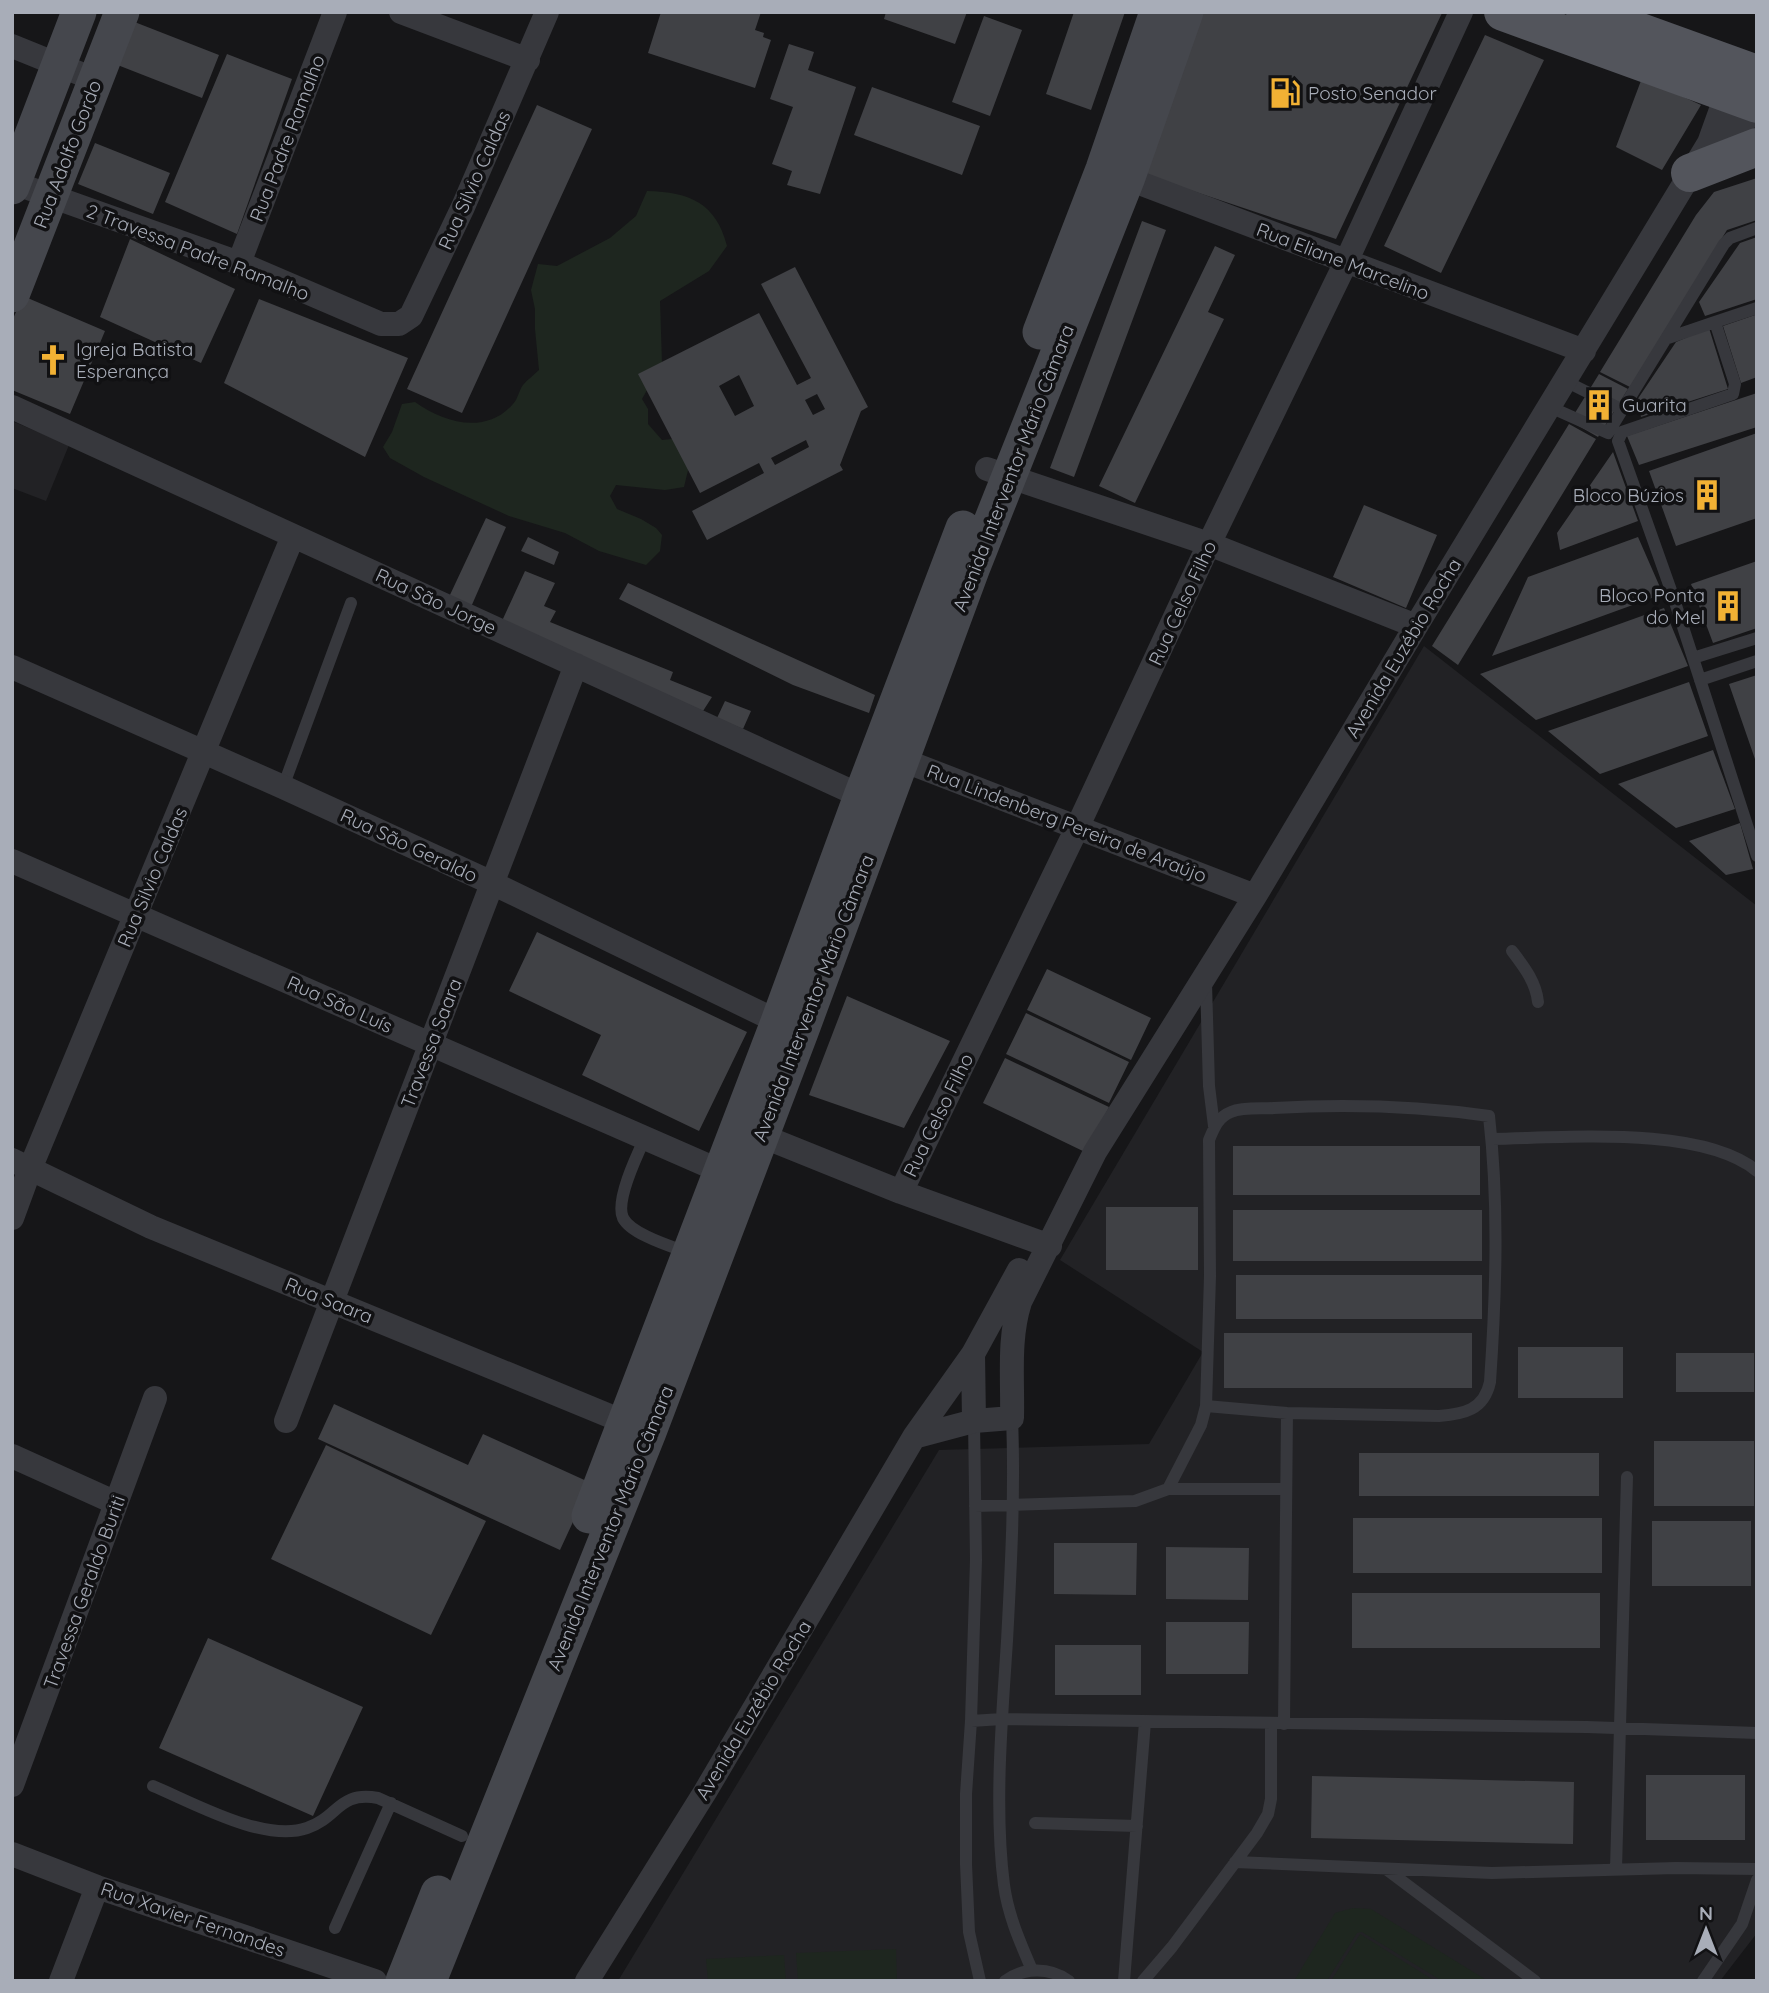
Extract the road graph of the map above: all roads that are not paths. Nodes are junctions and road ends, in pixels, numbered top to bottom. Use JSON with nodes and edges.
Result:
{"nodes":[{"id":1,"x":79,"y":12,"type":"edge"},
{"id":2,"x":122,"y":12,"type":"edge"},
{"id":3,"x":335,"y":12,"type":"edge"},
{"id":4,"x":401,"y":12,"type":"edge"},
{"id":5,"x":547,"y":12,"type":"edge"},
{"id":6,"x":1157,"y":12,"type":"edge"},
{"id":7,"x":1186,"y":12,"type":"edge"},
{"id":8,"x":1461,"y":12,"type":"edge"},
{"id":9,"x":1503,"y":12,"type":"edge"},
{"id":10,"x":1586,"y":12,"type":"edge"},
{"id":11,"x":12,"y":46,"type":"edge"},
{"id":12,"x":528,"y":60,"type":"junction"},
{"id":13,"x":58,"y":64,"type":"junction"},
{"id":14,"x":96,"y":80,"type":"junction"},
{"id":15,"x":1749,"y":96,"type":"edge"},
{"id":16,"x":1757,"y":147,"type":"edge"},
{"id":17,"x":1699,"y":158,"type":"junction"},
{"id":18,"x":1115,"y":173,"type":"junction"},
{"id":19,"x":13,"y":185,"type":"edge"},
{"id":20,"x":50,"y":197,"type":"junction"},
{"id":21,"x":1757,"y":228,"type":"edge"},
{"id":22,"x":1346,"y":262,"type":"junction"},
{"id":23,"x":239,"y":263,"type":"junction"},
{"id":24,"x":12,"y":295,"type":"edge"},
{"id":25,"x":1757,"y":308,"type":"edge"},
{"id":26,"x":1715,"y":322,"type":"junction"},
{"id":27,"x":381,"y":324,"type":"joint"},
{"id":28,"x":1668,"y":338,"type":"junction"},
{"id":29,"x":1584,"y":351,"type":"junction"},
{"id":30,"x":1565,"y":381,"type":"junction"},
{"id":31,"x":12,"y":407,"type":"edge"},
{"id":32,"x":1550,"y":407,"type":"junction"},
{"id":33,"x":1623,"y":410,"type":"junction"},
{"id":34,"x":1619,"y":427,"type":"junction"},
{"id":35,"x":997,"y":473,"type":"junction"},
{"id":36,"x":293,"y":536,"type":"junction"},
{"id":37,"x":1209,"y":544,"type":"junction"},
{"id":38,"x":351,"y":603,"type":"dead end"},
{"id":39,"x":1416,"y":626,"type":"junction"},
{"id":40,"x":1757,"y":638,"type":"edge"},
{"id":41,"x":1693,"y":659,"type":"junction"},
{"id":42,"x":1757,"y":661,"type":"edge"},
{"id":43,"x":576,"y":665,"type":"junction"},
{"id":44,"x":12,"y":667,"type":"edge"},
{"id":45,"x":1700,"y":680,"type":"junction"},
{"id":46,"x":204,"y":752,"type":"junction"},
{"id":47,"x":890,"y":755,"type":"junction"},
{"id":48,"x":284,"y":788,"type":"junction"},
{"id":49,"x":860,"y":796,"type":"junction"},
{"id":50,"x":1077,"y":828,"type":"junction"},
{"id":51,"x":1757,"y":856,"type":"edge"},
{"id":52,"x":12,"y":862,"type":"edge"},
{"id":53,"x":492,"y":883,"type":"junction"},
{"id":54,"x":1255,"y":896,"type":"junction"},
{"id":55,"x":136,"y":915,"type":"junction"},
{"id":56,"x":1512,"y":951,"type":"dead end"},
{"id":57,"x":1206,"y":975,"type":"junction"},
{"id":58,"x":1538,"y":1002,"type":"dead end"},
{"id":59,"x":790,"y":1027,"type":"junction"},
{"id":60,"x":430,"y":1044,"type":"junction"},
{"id":61,"x":1214,"y":1126,"type":"junction"},
{"id":62,"x":749,"y":1131,"type":"junction"},
{"id":63,"x":645,"y":1138,"type":"junction"},
{"id":64,"x":1492,"y":1139,"type":"junction"},
{"id":65,"x":21,"y":1164,"type":"edge"},
{"id":66,"x":1757,"y":1171,"type":"edge"},
{"id":67,"x":733,"y":1176,"type":"junction"},
{"id":68,"x":901,"y":1192,"type":"junction"},
{"id":69,"x":12,"y":1218,"type":"edge"},
{"id":70,"x":1043,"y":1243,"type":"junction"},
{"id":71,"x":701,"y":1258,"type":"junction"},
{"id":72,"x":332,"y":1301,"type":"junction"},
{"id":73,"x":973,"y":1354,"type":"junction"},
{"id":74,"x":155,"y":1398,"type":"dead end"},
{"id":75,"x":1206,"y":1406,"type":"junction"},
{"id":76,"x":1287,"y":1413,"type":"junction"},
{"id":77,"x":1012,"y":1418,"type":"junction"},
{"id":78,"x":286,"y":1421,"type":"dead end"},
{"id":79,"x":974,"y":1421,"type":"junction"},
{"id":80,"x":637,"y":1428,"type":"junction"},
{"id":81,"x":914,"y":1437,"type":"junction"},
{"id":82,"x":12,"y":1456,"type":"edge"},
{"id":83,"x":1627,"y":1477,"type":"dead end"},
{"id":84,"x":1168,"y":1489,"type":"junction"},
{"id":85,"x":1286,"y":1489,"type":"junction"},
{"id":86,"x":117,"y":1503,"type":"junction"},
{"id":87,"x":975,"y":1506,"type":"junction"},
{"id":88,"x":1012,"y":1506,"type":"junction"},
{"id":89,"x":540,"y":1675,"type":"junction"},
{"id":90,"x":1002,"y":1719,"type":"junction"},
{"id":91,"x":971,"y":1721,"type":"junction"},
{"id":92,"x":1145,"y":1722,"type":"junction"},
{"id":93,"x":1278,"y":1724,"type":"junction"},
{"id":94,"x":1619,"y":1728,"type":"junction"},
{"id":95,"x":1757,"y":1733,"type":"edge"},
{"id":96,"x":12,"y":1785,"type":"edge"},
{"id":97,"x":153,"y":1786,"type":"dead end"},
{"id":98,"x":391,"y":1803,"type":"junction"},
{"id":99,"x":1035,"y":1823,"type":"dead end"},
{"id":100,"x":1137,"y":1826,"type":"junction"},
{"id":101,"x":462,"y":1836,"type":"junction"},
{"id":102,"x":12,"y":1854,"type":"edge"},
{"id":103,"x":1235,"y":1862,"type":"junction"},
{"id":104,"x":1386,"y":1869,"type":"junction"},
{"id":105,"x":1616,"y":1869,"type":"junction"},
{"id":106,"x":1757,"y":1869,"type":"edge"},
{"id":107,"x":1757,"y":1881,"type":"edge"},
{"id":108,"x":97,"y":1887,"type":"junction"},
{"id":109,"x":335,"y":1928,"type":"dead end"},
{"id":110,"x":1032,"y":1970,"type":"junction"},
{"id":111,"x":61,"y":1981,"type":"edge"},
{"id":112,"x":375,"y":1981,"type":"edge"},
{"id":113,"x":403,"y":1981,"type":"edge"},
{"id":114,"x":429,"y":1981,"type":"edge"},
{"id":115,"x":587,"y":1981,"type":"edge"},
{"id":116,"x":980,"y":1981,"type":"edge"},
{"id":117,"x":1005,"y":1981,"type":"edge"},
{"id":118,"x":1069,"y":1981,"type":"edge"},
{"id":119,"x":1124,"y":1981,"type":"edge"},
{"id":120,"x":1143,"y":1981,"type":"edge"},
{"id":121,"x":1535,"y":1981,"type":"edge"},
{"id":122,"x":1703,"y":1981,"type":"edge"}],
"edges":[{"from":1,"to":13,"type":"main road","name":"Rua Adolfo Gordo"},
{"from":2,"to":14,"type":"main road","name":"Rua Adolfo Gordo"},
{"from":3,"to":23,"type":"street","name":"Rua Padre Ramalho"},
{"from":4,"to":12,"type":"street"},
{"from":5,"to":12,"type":"street","name":"Rua Silvio Caldas"},
{"from":6,"to":18,"type":"main road","name":"Avenida Interventor Mário Câmara"},
{"from":7,"to":18,"type":"main road","name":"Avenida Interventor Mário Câmara"},
{"from":8,"to":22,"type":"street","name":"Rua Celso Filho"},
{"from":9,"to":15,"type":"main road"},
{"from":10,"to":15,"type":"main road"},
{"from":11,"to":13,"type":"street"},
{"from":12,"to":27,"type":"street","name":"Rua Silvio Caldas"},
{"from":13,"to":14,"type":"street"},
{"from":13,"to":19,"type":"main road","name":"Rua Adolfo Gordo"},
{"from":14,"to":20,"type":"main road","name":"Rua Adolfo Gordo"},
{"from":15,"to":17,"type":"street","name":"Avenida Euzébio Rocha"},
{"from":15,"to":17,"type":"street","name":"Avenida Euzébio Rocha"},
{"from":16,"to":17,"type":"main road"},
{"from":17,"to":29,"type":"street","name":"Avenida Euzébio Rocha"},
{"from":18,"to":22,"type":"street","name":"Rua Eliane Marcelino"},
{"from":18,"to":35,"type":"main road","name":"Avenida Interventor Mário Câmara"},
{"from":19,"to":20,"type":"street","name":"2 Travessa Padre Ramalho"},
{"from":20,"to":23,"type":"street","name":"2 Travessa Padre Ramalho"},
{"from":20,"to":24,"type":"main road","name":"Rua Adolfo Gordo"},
{"from":21,"to":28,"type":"lane"},
{"from":22,"to":29,"type":"street","name":"Rua Eliane Marcelino"},
{"from":22,"to":37,"type":"street","name":"Rua Celso Filho"},
{"from":23,"to":27,"type":"street","name":"2 Travessa Padre Ramalho"},
{"from":25,"to":26,"type":"lane"},
{"from":26,"to":28,"type":"lane"},
{"from":26,"to":34,"type":"lane"},
{"from":28,"to":33,"type":"lane"},
{"from":29,"to":30,"type":"street","name":"Avenida Euzébio Rocha"},
{"from":30,"to":32,"type":"street","name":"Avenida Euzébio Rocha"},
{"from":30,"to":33,"type":"lane"},
{"from":31,"to":36,"type":"street","name":"Rua São Jorge"},
{"from":32,"to":34,"type":"lane"},
{"from":32,"to":39,"type":"street","name":"Avenida Euzébio Rocha"},
{"from":33,"to":34,"type":"lane"},
{"from":34,"to":41,"type":"lane"},
{"from":35,"to":37,"type":"street"},
{"from":35,"to":47,"type":"main road","name":"Avenida Interventor Mário Câmara"},
{"from":36,"to":43,"type":"street","name":"Rua São Jorge"},
{"from":36,"to":46,"type":"street","name":"Rua Silvio Caldas"},
{"from":37,"to":39,"type":"street"},
{"from":37,"to":50,"type":"street","name":"Rua Celso Filho"},
{"from":38,"to":48,"type":"lane"},
{"from":39,"to":54,"type":"street","name":"Avenida Euzébio Rocha"},
{"from":40,"to":41,"type":"lane"},
{"from":41,"to":45,"type":"lane"},
{"from":42,"to":45,"type":"lane"},
{"from":43,"to":49,"type":"street","name":"Rua São Jorge"},
{"from":43,"to":53,"type":"street","name":"Travessa Saara"},
{"from":44,"to":46,"type":"street","name":"Rua São Geraldo"},
{"from":45,"to":51,"type":"lane"},
{"from":46,"to":48,"type":"street","name":"Rua São Geraldo"},
{"from":46,"to":55,"type":"street","name":"Rua Silvio Caldas"},
{"from":47,"to":49,"type":"main road","name":"Avenida Interventor Mário Câmara"},
{"from":47,"to":50,"type":"street","name":"Rua Lindenberg Pereira de Araújo"},
{"from":47,"to":59,"type":"main road","name":"Avenida Interventor Mário Câmara"},
{"from":48,"to":53,"type":"street","name":"Rua São Geraldo"},
{"from":49,"to":59,"type":"main road","name":"Avenida Interventor Mário Câmara"},
{"from":50,"to":54,"type":"street","name":"Rua Lindenberg Pereira de Araújo"},
{"from":50,"to":68,"type":"street","name":"Rua Celso Filho"},
{"from":52,"to":55,"type":"street","name":"Rua São Luís"},
{"from":53,"to":59,"type":"street","name":"Rua São Geraldo"},
{"from":53,"to":60,"type":"street","name":"Travessa Saara"},
{"from":54,"to":57,"type":"street","name":"Avenida Euzébio Rocha"},
{"from":55,"to":60,"type":"street","name":"Rua São Luís"},
{"from":55,"to":65,"type":"street","name":"Rua Silvio Caldas"},
{"from":56,"to":58,"type":"lane"},
{"from":57,"to":61,"type":"lane"},
{"from":57,"to":70,"type":"street","name":"Avenida Euzébio Rocha"},
{"from":59,"to":62,"type":"main road","name":"Avenida Interventor Mário Câmara"},
{"from":60,"to":63,"type":"street","name":"Rua São Luís"},
{"from":60,"to":72,"type":"street","name":"Travessa Saara"},
{"from":61,"to":64,"type":"lane"},
{"from":61,"to":75,"type":"lane"},
{"from":62,"to":67,"type":"main road","name":"Avenida Interventor Mário Câmara"},
{"from":62,"to":68,"type":"street"},
{"from":63,"to":67,"type":"street","name":"Rua São Luís"},
{"from":63,"to":71,"type":"lane"},
{"from":64,"to":66,"type":"lane"},
{"from":64,"to":76,"type":"lane"},
{"from":65,"to":69,"type":"street","name":"Rua Silvio Caldas"},
{"from":65,"to":72,"type":"street","name":"Rua Saara"},
{"from":67,"to":71,"type":"main road","name":"Avenida Interventor Mário Câmara"},
{"from":68,"to":70,"type":"street"},
{"from":70,"to":73,"type":"street","name":"Avenida Euzébio Rocha"},
{"from":70,"to":77,"type":"street","name":"Avenida Euzébio Rocha"},
{"from":71,"to":80,"type":"main road","name":"Avenida Interventor Mário Câmara"},
{"from":72,"to":78,"type":"street","name":"Travessa Saara"},
{"from":72,"to":80,"type":"street","name":"Rua Saara"},
{"from":73,"to":79,"type":"street"},
{"from":73,"to":81,"type":"street","name":"Avenida Euzébio Rocha"},
{"from":74,"to":86,"type":"street","name":"Travessa Geraldo Buriti"},
{"from":75,"to":76,"type":"lane"},
{"from":75,"to":84,"type":"lane"},
{"from":76,"to":85,"type":"lane"},
{"from":77,"to":79,"type":"street"},
{"from":77,"to":88,"type":"lane"},
{"from":79,"to":81,"type":"street"},
{"from":79,"to":87,"type":"lane"},
{"from":80,"to":89,"type":"main road","name":"Avenida Interventor Mário Câmara"},
{"from":81,"to":115,"type":"street","name":"Avenida Euzébio Rocha"},
{"from":82,"to":86,"type":"street"},
{"from":83,"to":94,"type":"lane"},
{"from":84,"to":85,"type":"lane"},
{"from":84,"to":88,"type":"lane"},
{"from":85,"to":93,"type":"lane"},
{"from":86,"to":96,"type":"street","name":"Travessa Geraldo Buriti"},
{"from":87,"to":88,"type":"lane"},
{"from":87,"to":91,"type":"lane"},
{"from":88,"to":90,"type":"lane"},
{"from":89,"to":101,"type":"main road","name":"Avenida Interventor Mário Câmara"},
{"from":89,"to":114,"type":"main road","name":"Avenida Interventor Mário Câmara"},
{"from":90,"to":91,"type":"lane"},
{"from":90,"to":92,"type":"lane"},
{"from":90,"to":110,"type":"lane"},
{"from":91,"to":116,"type":"lane"},
{"from":92,"to":93,"type":"lane"},
{"from":92,"to":100,"type":"lane"},
{"from":93,"to":94,"type":"lane"},
{"from":93,"to":103,"type":"lane"},
{"from":94,"to":95,"type":"lane"},
{"from":94,"to":105,"type":"lane"},
{"from":97,"to":98,"type":"lane"},
{"from":98,"to":101,"type":"lane"},
{"from":98,"to":109,"type":"lane"},
{"from":99,"to":100,"type":"lane"},
{"from":100,"to":119,"type":"lane"},
{"from":101,"to":113,"type":"main road","name":"Avenida Interventor Mário Câmara"},
{"from":102,"to":108,"type":"street","name":"Rua Xavier Fernandes"},
{"from":103,"to":104,"type":"lane"},
{"from":103,"to":120,"type":"lane"},
{"from":104,"to":105,"type":"lane"},
{"from":104,"to":121,"type":"lane"},
{"from":105,"to":106,"type":"lane"},
{"from":107,"to":122,"type":"lane"},
{"from":108,"to":111,"type":"street"},
{"from":108,"to":112,"type":"street","name":"Rua Xavier Fernandes"},
{"from":110,"to":117,"type":"lane"},
{"from":110,"to":118,"type":"lane"}]}
